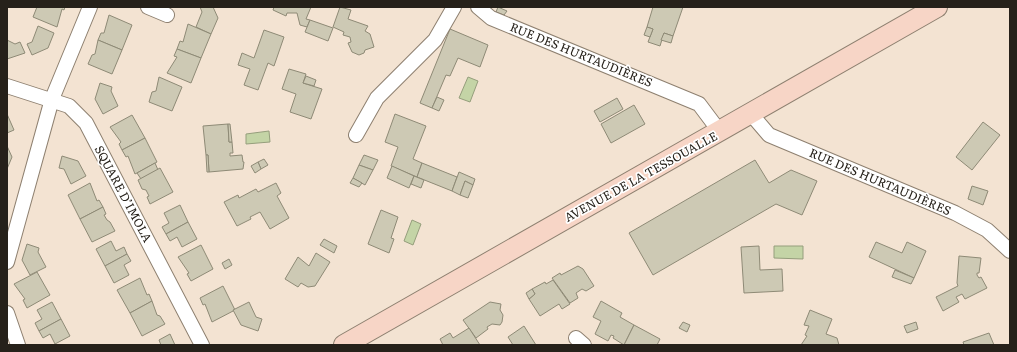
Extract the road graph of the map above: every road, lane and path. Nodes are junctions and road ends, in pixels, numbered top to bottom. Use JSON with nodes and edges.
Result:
{"nodes":[{"id":1,"x":90,"y":7,"type":"edge"},
{"id":2,"x":148,"y":7,"type":"edge"},
{"id":3,"x":454,"y":7,"type":"edge"},
{"id":4,"x":478,"y":7,"type":"edge"},
{"id":5,"x":937,"y":7,"type":"edge"},
{"id":6,"x":167,"y":15,"type":"dead end"},
{"id":7,"x":7,"y":86,"type":"edge"},
{"id":8,"x":52,"y":99,"type":"junction"},
{"id":9,"x":751,"y":114,"type":"junction"},
{"id":10,"x":720,"y":132,"type":"junction"},
{"id":11,"x":356,"y":134,"type":"dead end"},
{"id":12,"x":1010,"y":251,"type":"edge"},
{"id":13,"x":7,"y":262,"type":"edge"},
{"id":14,"x":7,"y":313,"type":"edge"},
{"id":15,"x":18,"y":345,"type":"edge"},
{"id":16,"x":202,"y":345,"type":"edge"},
{"id":17,"x":344,"y":345,"type":"edge"}],
"edges":[{"from":1,"to":8,"type":"street"},
{"from":2,"to":6,"type":"street"},
{"from":3,"to":11,"type":"street"},
{"from":4,"to":10,"type":"street","name":"RUE DES HURTAUDIÈRES"},
{"from":5,"to":9,"type":"main road","name":"AVENUE DE LA TESSOUALLE"},
{"from":7,"to":8,"type":"street","name":"SQUARE D’IMOLA"},
{"from":8,"to":13,"type":"street"},
{"from":8,"to":16,"type":"street","name":"SQUARE D’IMOLA"},
{"from":9,"to":10,"type":"main road","name":"AVENUE DE LA TESSOUALLE"},
{"from":9,"to":12,"type":"street","name":"RUE DES HURTAUDIÈRES"},
{"from":10,"to":17,"type":"main road","name":"AVENUE DE LA TESSOUALLE"},
{"from":14,"to":15,"type":"street"}]}
